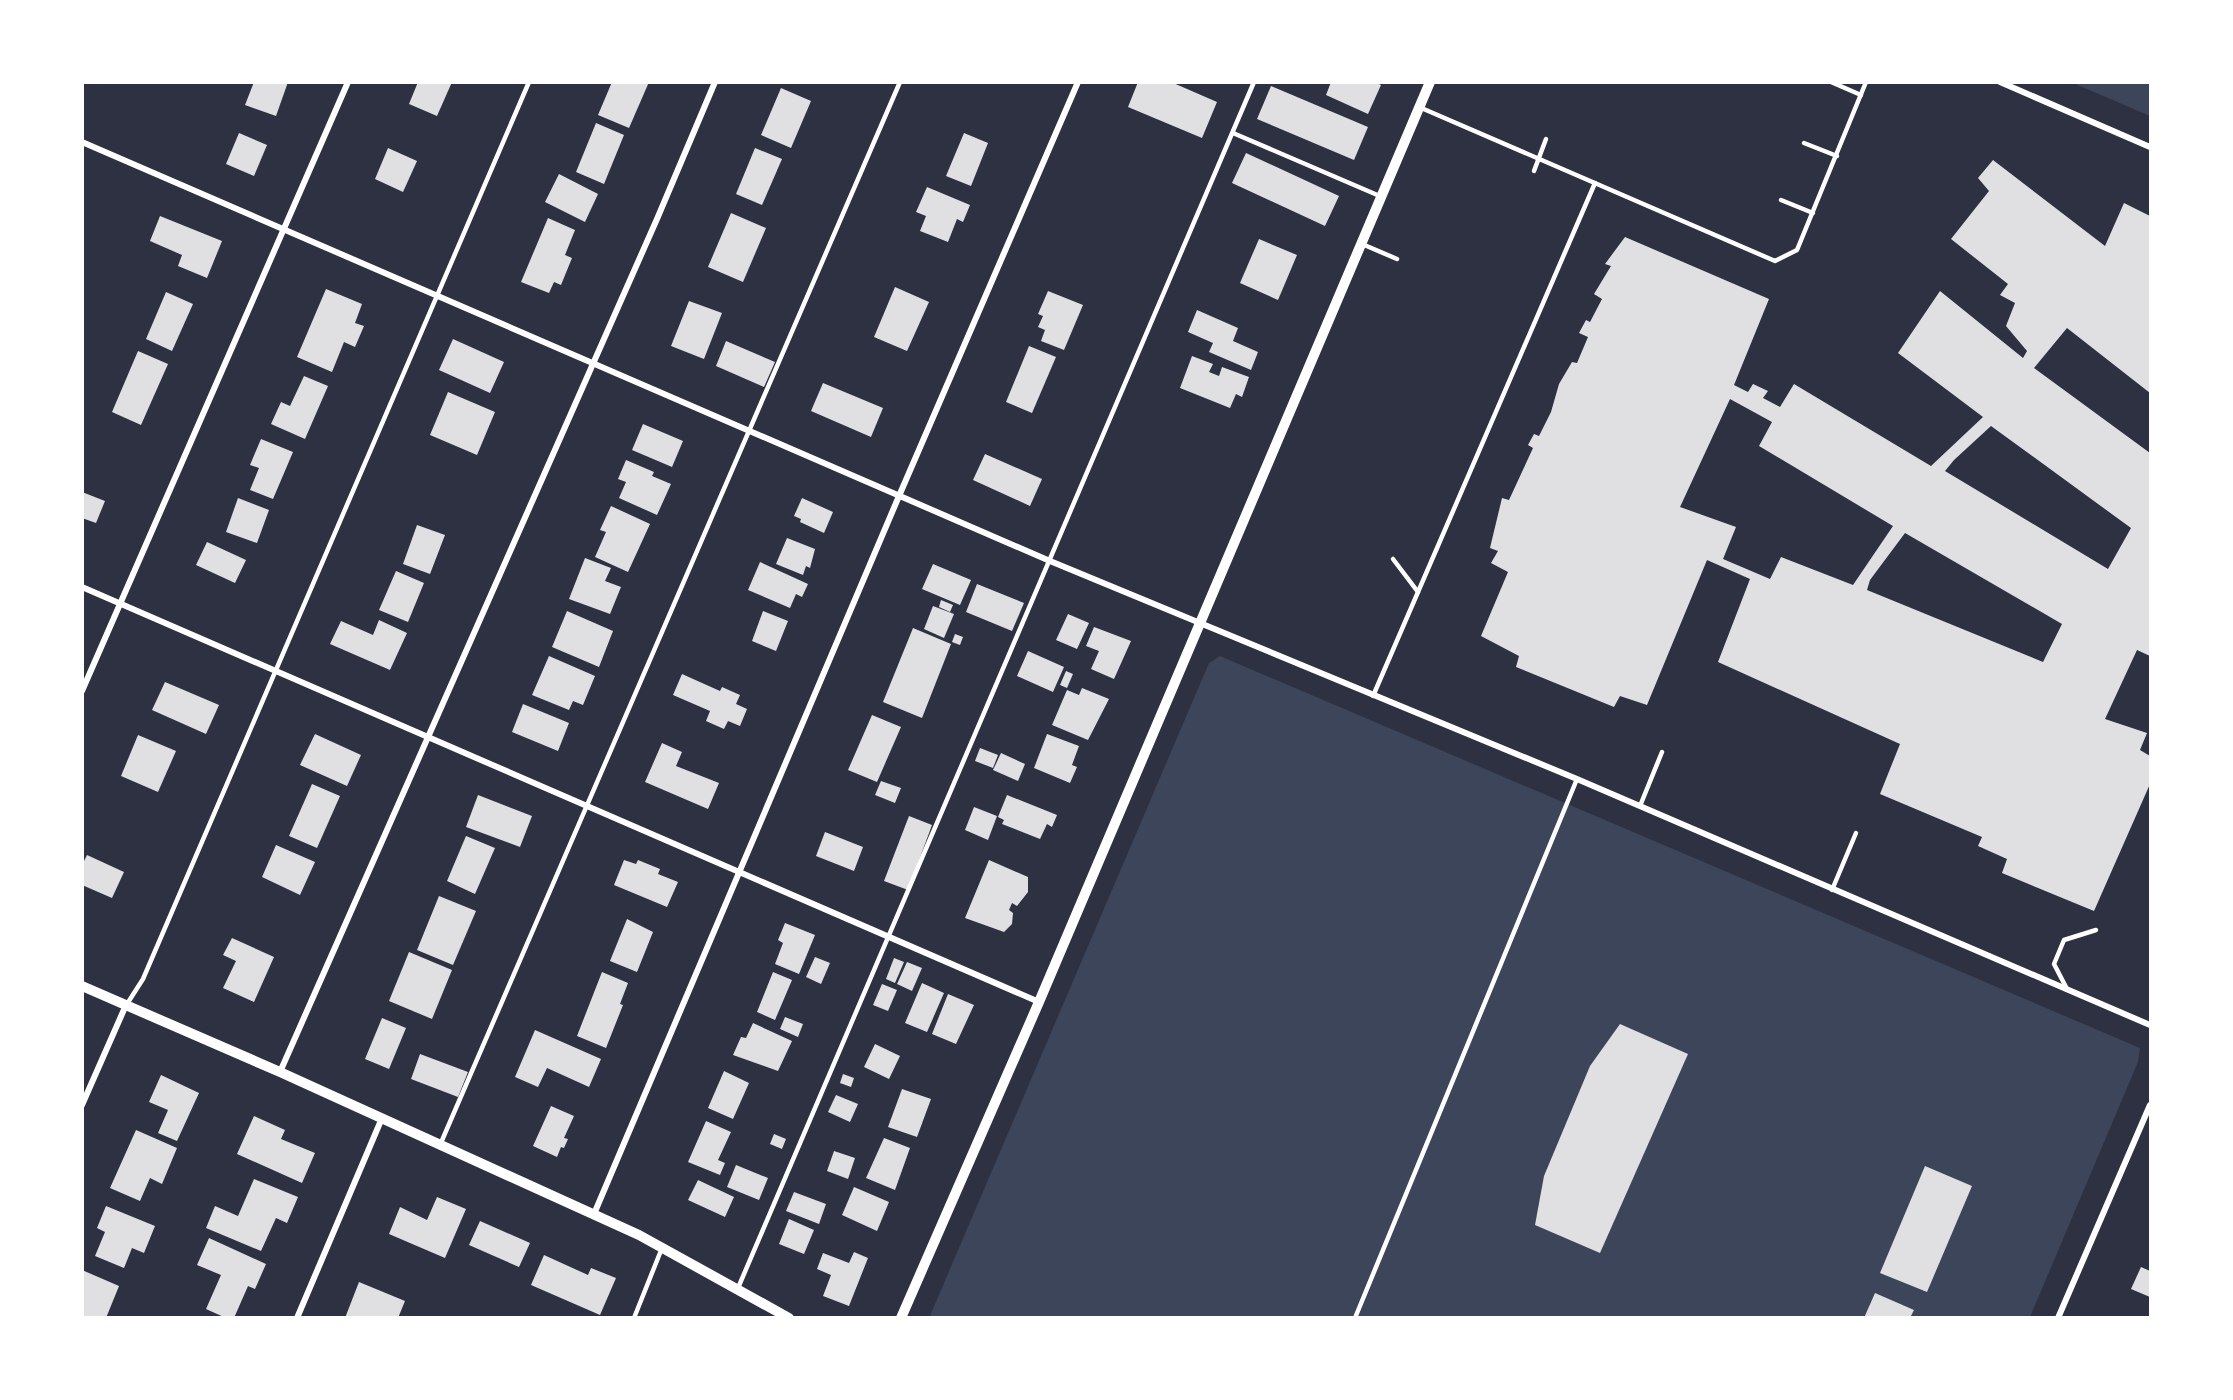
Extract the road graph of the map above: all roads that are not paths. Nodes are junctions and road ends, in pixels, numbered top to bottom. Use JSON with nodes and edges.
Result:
{"nodes":[{"id":1,"x":348,"y":82,"type":"edge"},
{"id":2,"x":529,"y":82,"type":"edge"},
{"id":3,"x":714,"y":82,"type":"edge"},
{"id":4,"x":900,"y":82,"type":"edge"},
{"id":5,"x":1078,"y":82,"type":"edge"},
{"id":6,"x":1254,"y":82,"type":"edge"},
{"id":7,"x":1430,"y":82,"type":"edge"},
{"id":8,"x":1831,"y":82,"type":"edge"},
{"id":9,"x":1866,"y":82,"type":"edge"},
{"id":10,"x":2000,"y":82,"type":"edge"},
{"id":11,"x":1861,"y":95,"type":"junction"},
{"id":12,"x":1419,"y":108,"type":"junction"},
{"id":13,"x":1233,"y":133,"type":"junction"},
{"id":14,"x":1546,"y":139,"type":"dead end"},
{"id":15,"x":82,"y":142,"type":"edge"},
{"id":16,"x":1804,"y":143,"type":"dead end"},
{"id":17,"x":2151,"y":147,"type":"edge"},
{"id":18,"x":1837,"y":156,"type":"junction"},
{"id":19,"x":1539,"y":159,"type":"junction"},
{"id":20,"x":1534,"y":171,"type":"dead end"},
{"id":21,"x":1595,"y":183,"type":"junction"},
{"id":22,"x":1382,"y":197,"type":"junction"},
{"id":23,"x":1781,"y":200,"type":"dead end"},
{"id":24,"x":1813,"y":213,"type":"junction"},
{"id":25,"x":285,"y":230,"type":"junction"},
{"id":26,"x":1362,"y":244,"type":"junction"},
{"id":27,"x":1397,"y":259,"type":"dead end"},
{"id":28,"x":437,"y":296,"type":"junction"},
{"id":29,"x":594,"y":363,"type":"junction"},
{"id":30,"x":749,"y":431,"type":"junction"},
{"id":31,"x":899,"y":496,"type":"junction"},
{"id":32,"x":1393,"y":559,"type":"dead end"},
{"id":33,"x":1050,"y":561,"type":"junction"},
{"id":34,"x":82,"y":587,"type":"edge"},
{"id":35,"x":1418,"y":592,"type":"junction"},
{"id":36,"x":120,"y":603,"type":"junction"},
{"id":37,"x":1200,"y":623,"type":"junction"},
{"id":38,"x":276,"y":671,"type":"junction"},
{"id":39,"x":82,"y":691,"type":"edge"},
{"id":40,"x":1373,"y":696,"type":"junction"},
{"id":41,"x":429,"y":737,"type":"junction"},
{"id":42,"x":1662,"y":752,"type":"dead end"},
{"id":43,"x":1577,"y":779,"type":"junction"},
{"id":44,"x":588,"y":806,"type":"junction"},
{"id":45,"x":1640,"y":806,"type":"junction"},
{"id":46,"x":1856,"y":833,"type":"dead end"},
{"id":47,"x":739,"y":872,"type":"junction"},
{"id":48,"x":1832,"y":890,"type":"junction"},
{"id":49,"x":2096,"y":930,"type":"dead end"},
{"id":50,"x":890,"y":937,"type":"junction"},
{"id":51,"x":82,"y":986,"type":"edge"},
{"id":52,"x":2067,"y":989,"type":"junction"},
{"id":53,"x":1039,"y":1002,"type":"junction"},
{"id":54,"x":126,"y":1005,"type":"junction"},
{"id":55,"x":2151,"y":1025,"type":"edge"},
{"id":56,"x":280,"y":1072,"type":"junction"},
{"id":57,"x":82,"y":1105,"type":"edge"},
{"id":58,"x":2151,"y":1105,"type":"edge"},
{"id":59,"x":382,"y":1118,"type":"junction"},
{"id":60,"x":440,"y":1145,"type":"junction"},
{"id":61,"x":594,"y":1214,"type":"junction"},
{"id":62,"x":662,"y":1248,"type":"junction"},
{"id":63,"x":737,"y":1290,"type":"junction"},
{"id":64,"x":297,"y":1317,"type":"edge"},
{"id":65,"x":634,"y":1317,"type":"edge"},
{"id":66,"x":789,"y":1317,"type":"edge"},
{"id":67,"x":901,"y":1317,"type":"edge"},
{"id":68,"x":1355,"y":1317,"type":"edge"},
{"id":69,"x":2058,"y":1317,"type":"edge"}],
"edges":[{"from":1,"to":25,"type":"street"},
{"from":2,"to":28,"type":"lane"},
{"from":3,"to":29,"type":"street"},
{"from":4,"to":30,"type":"lane"},
{"from":5,"to":31,"type":"street"},
{"from":6,"to":13,"type":"lane"},
{"from":7,"to":12,"type":"street"},
{"from":8,"to":11,"type":"lane"},
{"from":9,"to":11,"type":"lane"},
{"from":10,"to":17,"type":"street"},
{"from":11,"to":18,"type":"lane"},
{"from":12,"to":19,"type":"lane"},
{"from":12,"to":22,"type":"street"},
{"from":13,"to":22,"type":"lane"},
{"from":13,"to":33,"type":"lane"},
{"from":14,"to":19,"type":"lane"},
{"from":15,"to":25,"type":"street"},
{"from":16,"to":18,"type":"lane"},
{"from":18,"to":24,"type":"lane"},
{"from":19,"to":20,"type":"lane"},
{"from":19,"to":21,"type":"lane"},
{"from":21,"to":24,"type":"lane"},
{"from":21,"to":35,"type":"lane"},
{"from":22,"to":26,"type":"street"},
{"from":23,"to":24,"type":"lane"},
{"from":25,"to":28,"type":"street"},
{"from":25,"to":36,"type":"street"},
{"from":26,"to":27,"type":"lane"},
{"from":26,"to":37,"type":"street"},
{"from":28,"to":29,"type":"street"},
{"from":28,"to":38,"type":"lane"},
{"from":29,"to":30,"type":"street"},
{"from":29,"to":41,"type":"street"},
{"from":30,"to":31,"type":"street"},
{"from":30,"to":44,"type":"lane"},
{"from":31,"to":33,"type":"street"},
{"from":31,"to":47,"type":"street"},
{"from":32,"to":35,"type":"lane"},
{"from":33,"to":37,"type":"street"},
{"from":33,"to":50,"type":"lane"},
{"from":34,"to":36,"type":"street"},
{"from":35,"to":40,"type":"lane"},
{"from":36,"to":38,"type":"street"},
{"from":36,"to":39,"type":"street"},
{"from":37,"to":40,"type":"street"},
{"from":37,"to":53,"type":"street"},
{"from":38,"to":41,"type":"street"},
{"from":38,"to":54,"type":"lane"},
{"from":40,"to":43,"type":"street"},
{"from":41,"to":44,"type":"street"},
{"from":41,"to":56,"type":"street"},
{"from":42,"to":45,"type":"lane"},
{"from":43,"to":45,"type":"street"},
{"from":43,"to":68,"type":"lane"},
{"from":44,"to":47,"type":"street"},
{"from":44,"to":60,"type":"lane"},
{"from":45,"to":48,"type":"street"},
{"from":46,"to":48,"type":"lane"},
{"from":47,"to":50,"type":"street"},
{"from":47,"to":61,"type":"street"},
{"from":48,"to":52,"type":"street"},
{"from":49,"to":52,"type":"lane"},
{"from":50,"to":53,"type":"street"},
{"from":50,"to":63,"type":"lane"},
{"from":51,"to":54,"type":"street"},
{"from":52,"to":55,"type":"street"},
{"from":53,"to":67,"type":"street"},
{"from":54,"to":56,"type":"street"},
{"from":54,"to":57,"type":"street"},
{"from":56,"to":59,"type":"street"},
{"from":58,"to":69,"type":"street"},
{"from":59,"to":60,"type":"street"},
{"from":59,"to":64,"type":"street"},
{"from":60,"to":61,"type":"street"},
{"from":61,"to":62,"type":"street"},
{"from":62,"to":63,"type":"street"},
{"from":62,"to":65,"type":"lane"},
{"from":63,"to":66,"type":"street"}]}
